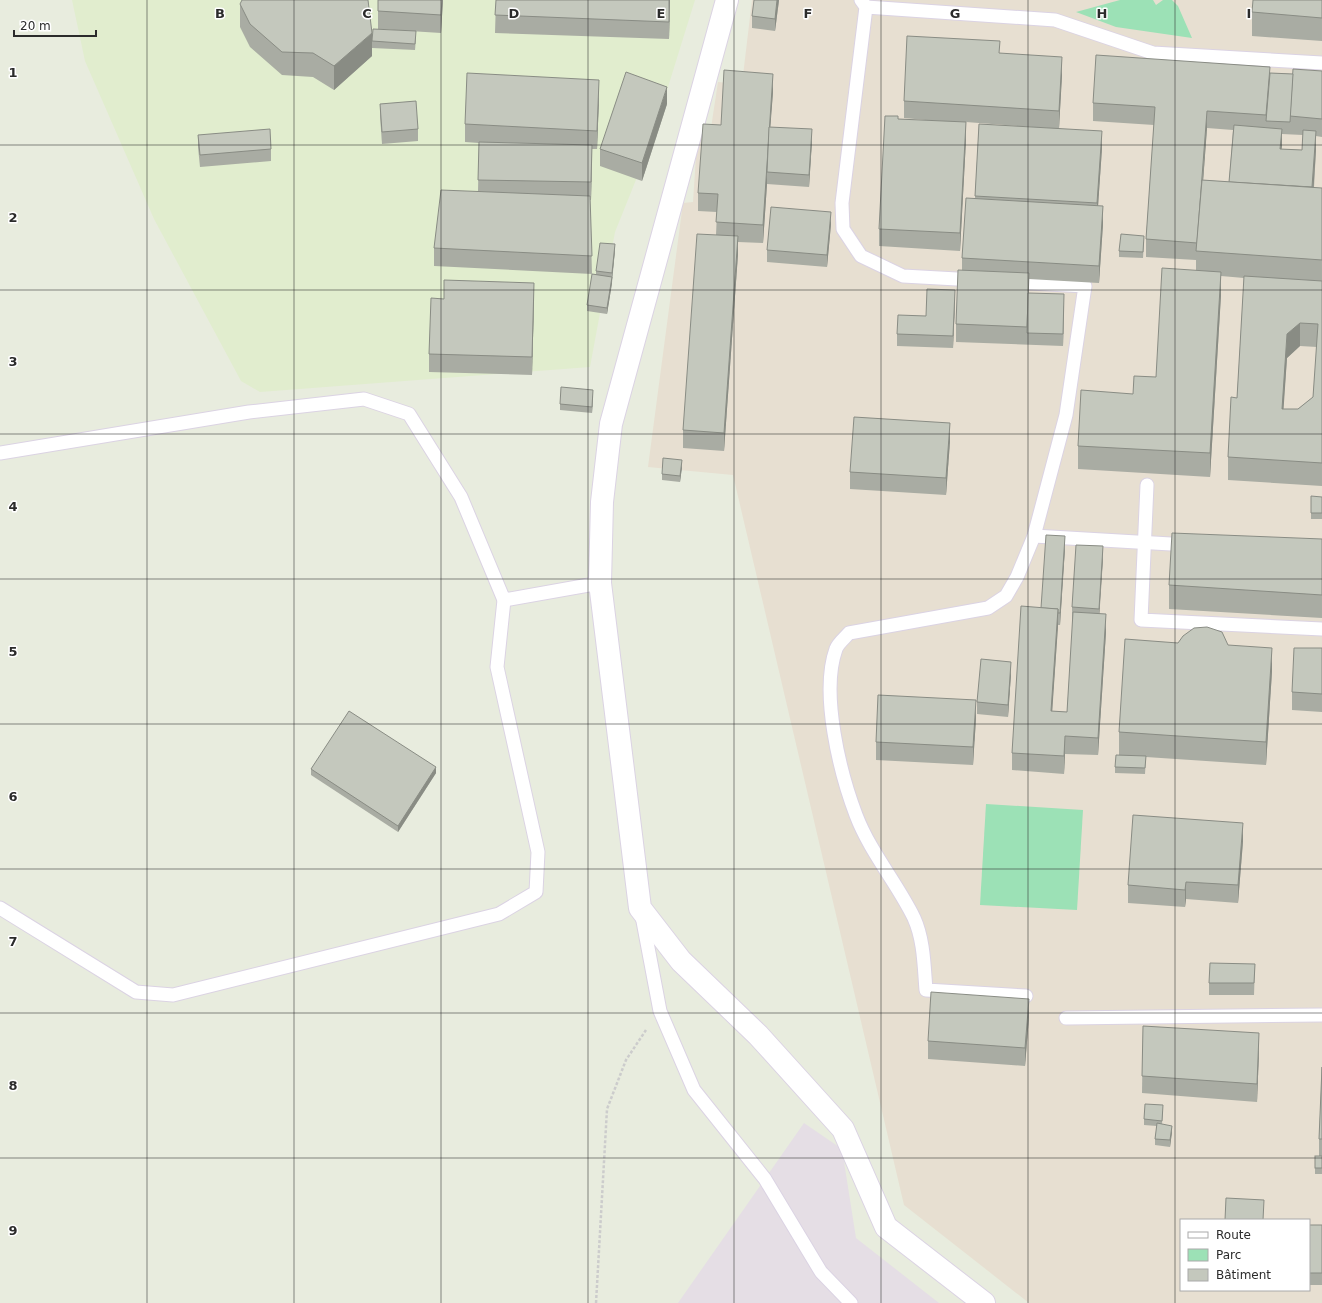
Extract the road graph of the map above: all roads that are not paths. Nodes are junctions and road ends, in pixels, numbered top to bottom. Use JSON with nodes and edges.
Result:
{"nodes":[{"id":1,"x":726,"y":0,"type":"edge"},
{"id":2,"x":864,"y":3,"type":"edge"},
{"id":3,"x":1322,"y":63,"type":"edge"},
{"id":4,"x":0,"y":453,"type":"edge"},
{"id":5,"x":1147,"y":485,"type":"dead end"},
{"id":6,"x":1034,"y":536,"type":"junction"},
{"id":7,"x":1145,"y":542,"type":"junction"},
{"id":8,"x":1199,"y":546,"type":"edge"},
{"id":9,"x":600,"y":583,"type":"junction"},
{"id":10,"x":504,"y":600,"type":"junction"},
{"id":11,"x":1322,"y":629,"type":"edge"},
{"id":12,"x":0,"y":908,"type":"edge"},
{"id":13,"x":640,"y":908,"type":"junction"},
{"id":14,"x":1026,"y":996,"type":"dead end"},
{"id":15,"x":1322,"y":1015,"type":"edge"},
{"id":16,"x":1066,"y":1018,"type":"dead end"},
{"id":17,"x":851,"y":1303,"type":"edge"},
{"id":18,"x":984,"y":1303,"type":"edge"}],
"edges":[{"from":1,"to":9,"type":"street"},
{"from":2,"to":3,"type":"lane"},
{"from":2,"to":6,"type":"lane"},
{"from":4,"to":10,"type":"lane"},
{"from":5,"to":7,"type":"lane"},
{"from":6,"to":7,"type":"lane"},
{"from":6,"to":14,"type":"lane"},
{"from":7,"to":8,"type":"lane"},
{"from":7,"to":11,"type":"lane"},
{"from":9,"to":10,"type":"lane"},
{"from":9,"to":13,"type":"street"},
{"from":10,"to":12,"type":"lane"},
{"from":13,"to":17,"type":"lane"},
{"from":13,"to":18,"type":"street"},
{"from":15,"to":16,"type":"lane"}]}
